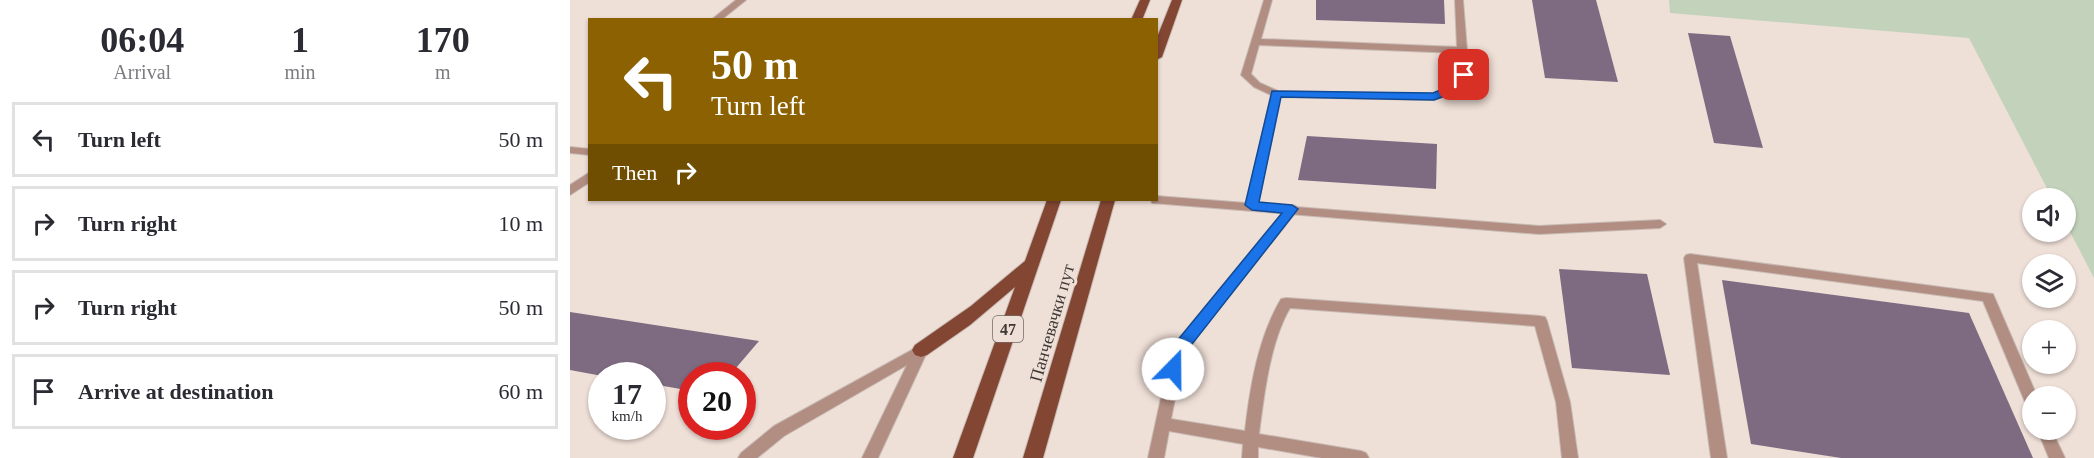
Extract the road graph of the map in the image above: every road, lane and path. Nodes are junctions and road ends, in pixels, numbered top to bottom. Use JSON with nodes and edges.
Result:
{"nodes":[{"id":1,"x":742,"y":0,"type":"edge"},
{"id":2,"x":1145,"y":0,"type":"edge"},
{"id":3,"x":1177,"y":0,"type":"edge"},
{"id":4,"x":1268,"y":0,"type":"edge"},
{"id":5,"x":1459,"y":0,"type":"edge"},
{"id":6,"x":718,"y":18,"type":"edge"},
{"id":7,"x":1137,"y":18,"type":"edge"},
{"id":8,"x":1256,"y":42,"type":"junction"},
{"id":9,"x":1462,"y":50,"type":"junction"},
{"id":10,"x":1158,"y":52,"type":"edge"},
{"id":11,"x":1276,"y":94,"type":"junction"},
{"id":12,"x":570,"y":150,"type":"edge"},
{"id":13,"x":588,"y":152,"type":"edge"},
{"id":14,"x":588,"y":178,"type":"edge"},
{"id":15,"x":570,"y":191,"type":"edge"},
{"id":16,"x":1158,"y":200,"type":"edge"},
{"id":17,"x":1054,"y":201,"type":"edge"},
{"id":18,"x":1108,"y":201,"type":"edge"},
{"id":19,"x":1252,"y":205,"type":"junction"},
{"id":20,"x":1292,"y":209,"type":"junction"},
{"id":21,"x":1660,"y":224,"type":"dead end"},
{"id":22,"x":1031,"y":263,"type":"junction"},
{"id":23,"x":921,"y":351,"type":"junction"},
{"id":24,"x":2025,"y":386,"type":"edge"},
{"id":25,"x":1163,"y":424,"type":"junction"},
{"id":26,"x":1250,"y":439,"type":"junction"},
{"id":27,"x":2049,"y":440,"type":"edge"},
{"id":28,"x":746,"y":458,"type":"edge"},
{"id":29,"x":870,"y":458,"type":"edge"},
{"id":30,"x":963,"y":458,"type":"edge"},
{"id":31,"x":1033,"y":458,"type":"edge"},
{"id":32,"x":1156,"y":458,"type":"edge"},
{"id":33,"x":1250,"y":458,"type":"edge"},
{"id":34,"x":1360,"y":458,"type":"edge"},
{"id":35,"x":1570,"y":458,"type":"edge"},
{"id":36,"x":1719,"y":458,"type":"edge"},
{"id":37,"x":2057,"y":458,"type":"edge"}],
"edges":[{"from":1,"to":6,"type":"street"},
{"from":2,"to":7,"type":"main road"},
{"from":3,"to":10,"type":"main road"},
{"from":4,"to":8,"type":"street"},
{"from":5,"to":9,"type":"street"},
{"from":8,"to":9,"type":"street"},
{"from":8,"to":11,"type":"street"},
{"from":9,"to":11,"type":"street"},
{"from":11,"to":19,"type":"street"},
{"from":12,"to":13,"type":"street"},
{"from":14,"to":15,"type":"street"},
{"from":16,"to":19,"type":"street"},
{"from":17,"to":22,"type":"main road","name":"Панчевачки пут","number":"47"},
{"from":18,"to":31,"type":"main road","name":"Панчевачки пут"},
{"from":19,"to":20,"type":"street"},
{"from":20,"to":21,"type":"street"},
{"from":20,"to":25,"type":"street"},
{"from":22,"to":23,"type":"main road"},
{"from":22,"to":30,"type":"main road","name":"Панчевачки пут","number":"47"},
{"from":23,"to":28,"type":"street"},
{"from":23,"to":29,"type":"street"},
{"from":24,"to":36,"type":"street"},
{"from":25,"to":26,"type":"street"},
{"from":25,"to":32,"type":"street"},
{"from":26,"to":33,"type":"street"},
{"from":26,"to":34,"type":"street"},
{"from":26,"to":35,"type":"street"},
{"from":27,"to":37,"type":"street"}]}
